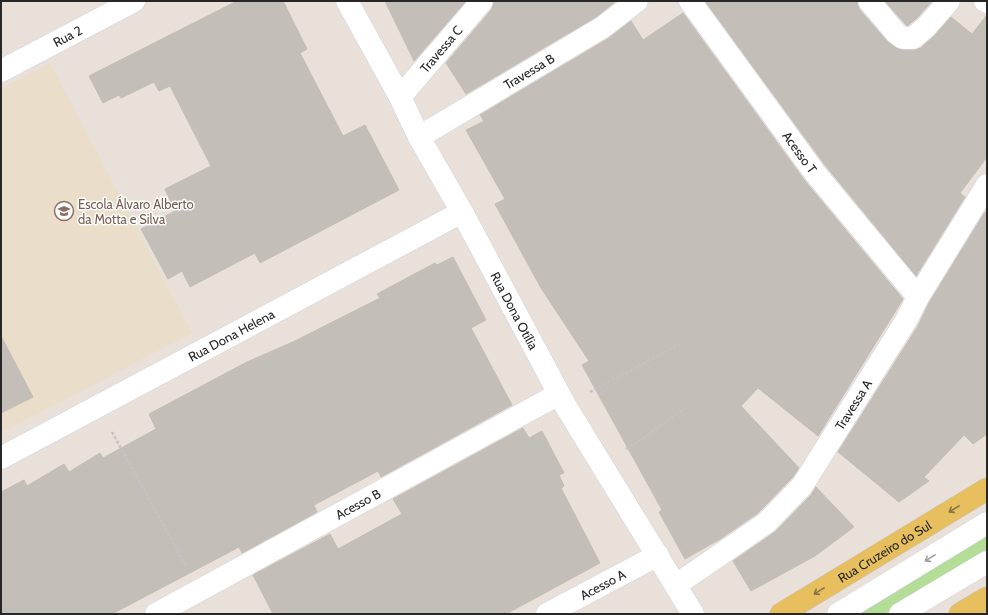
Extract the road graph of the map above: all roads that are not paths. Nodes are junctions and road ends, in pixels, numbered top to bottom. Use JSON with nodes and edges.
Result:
{"nodes":[{"id":1,"x":134,"y":1,"type":"edge"},
{"id":2,"x":347,"y":1,"type":"edge"},
{"id":3,"x":482,"y":1,"type":"edge"},
{"id":4,"x":637,"y":1,"type":"edge"},
{"id":5,"x":690,"y":1,"type":"edge"},
{"id":6,"x":869,"y":1,"type":"edge"},
{"id":7,"x":948,"y":1,"type":"edge"},
{"id":8,"x":1,"y":72,"type":"edge"},
{"id":9,"x":400,"y":97,"type":"junction"},
{"id":10,"x":419,"y":137,"type":"junction"},
{"id":11,"x":987,"y":185,"type":"edge"},
{"id":12,"x":462,"y":212,"type":"junction"},
{"id":13,"x":918,"y":297,"type":"junction"},
{"id":14,"x":562,"y":400,"type":"junction"},
{"id":15,"x":1,"y":458,"type":"edge"},
{"id":16,"x":987,"y":489,"type":"edge"},
{"id":17,"x":987,"y":523,"type":"edge"},
{"id":18,"x":658,"y":555,"type":"junction"},
{"id":19,"x":987,"y":562,"type":"edge"},
{"id":20,"x":676,"y":585,"type":"junction"},
{"id":21,"x":987,"y":598,"type":"edge"},
{"id":22,"x":156,"y":614,"type":"edge"},
{"id":23,"x":547,"y":614,"type":"edge"},
{"id":24,"x":693,"y":614,"type":"edge"},
{"id":25,"x":781,"y":614,"type":"edge"},
{"id":26,"x":838,"y":614,"type":"edge"},
{"id":27,"x":900,"y":614,"type":"edge"},
{"id":28,"x":960,"y":614,"type":"edge"}],
"edges":[{"from":1,"to":8,"type":"street","name":"Rua 2"},
{"from":2,"to":9,"type":"street","name":"Rua Dona Otília"},
{"from":3,"to":9,"type":"street","name":"Travessa C"},
{"from":4,"to":10,"type":"street","name":"Travessa B"},
{"from":5,"to":13,"type":"street","name":"Acesso T"},
{"from":6,"to":7,"type":"street"},
{"from":9,"to":10,"type":"street","name":"Rua Dona Otília"},
{"from":10,"to":12,"type":"street","name":"Rua Dona Otília"},
{"from":11,"to":13,"type":"street","name":"Travessa A"},
{"from":12,"to":14,"type":"street","name":"Rua Dona Otília"},
{"from":12,"to":15,"type":"street","name":"Rua Dona Helena"},
{"from":13,"to":20,"type":"street","name":"Travessa A"},
{"from":14,"to":18,"type":"street","name":"Rua Dona Otília"},
{"from":14,"to":22,"type":"street","name":"Acesso B"},
{"from":16,"to":25,"type":"main road","name":"Rua Cruzeiro do Sul","one_way":true},
{"from":17,"to":26,"type":"street","one_way":true},
{"from":18,"to":20,"type":"street","name":"Rua Dona Otília"},
{"from":18,"to":23,"type":"street","name":"Acesso A"},
{"from":19,"to":27,"type":"street"},
{"from":20,"to":24,"type":"street","name":"Rua Dona Otília"},
{"from":21,"to":28,"type":"main road"}]}
